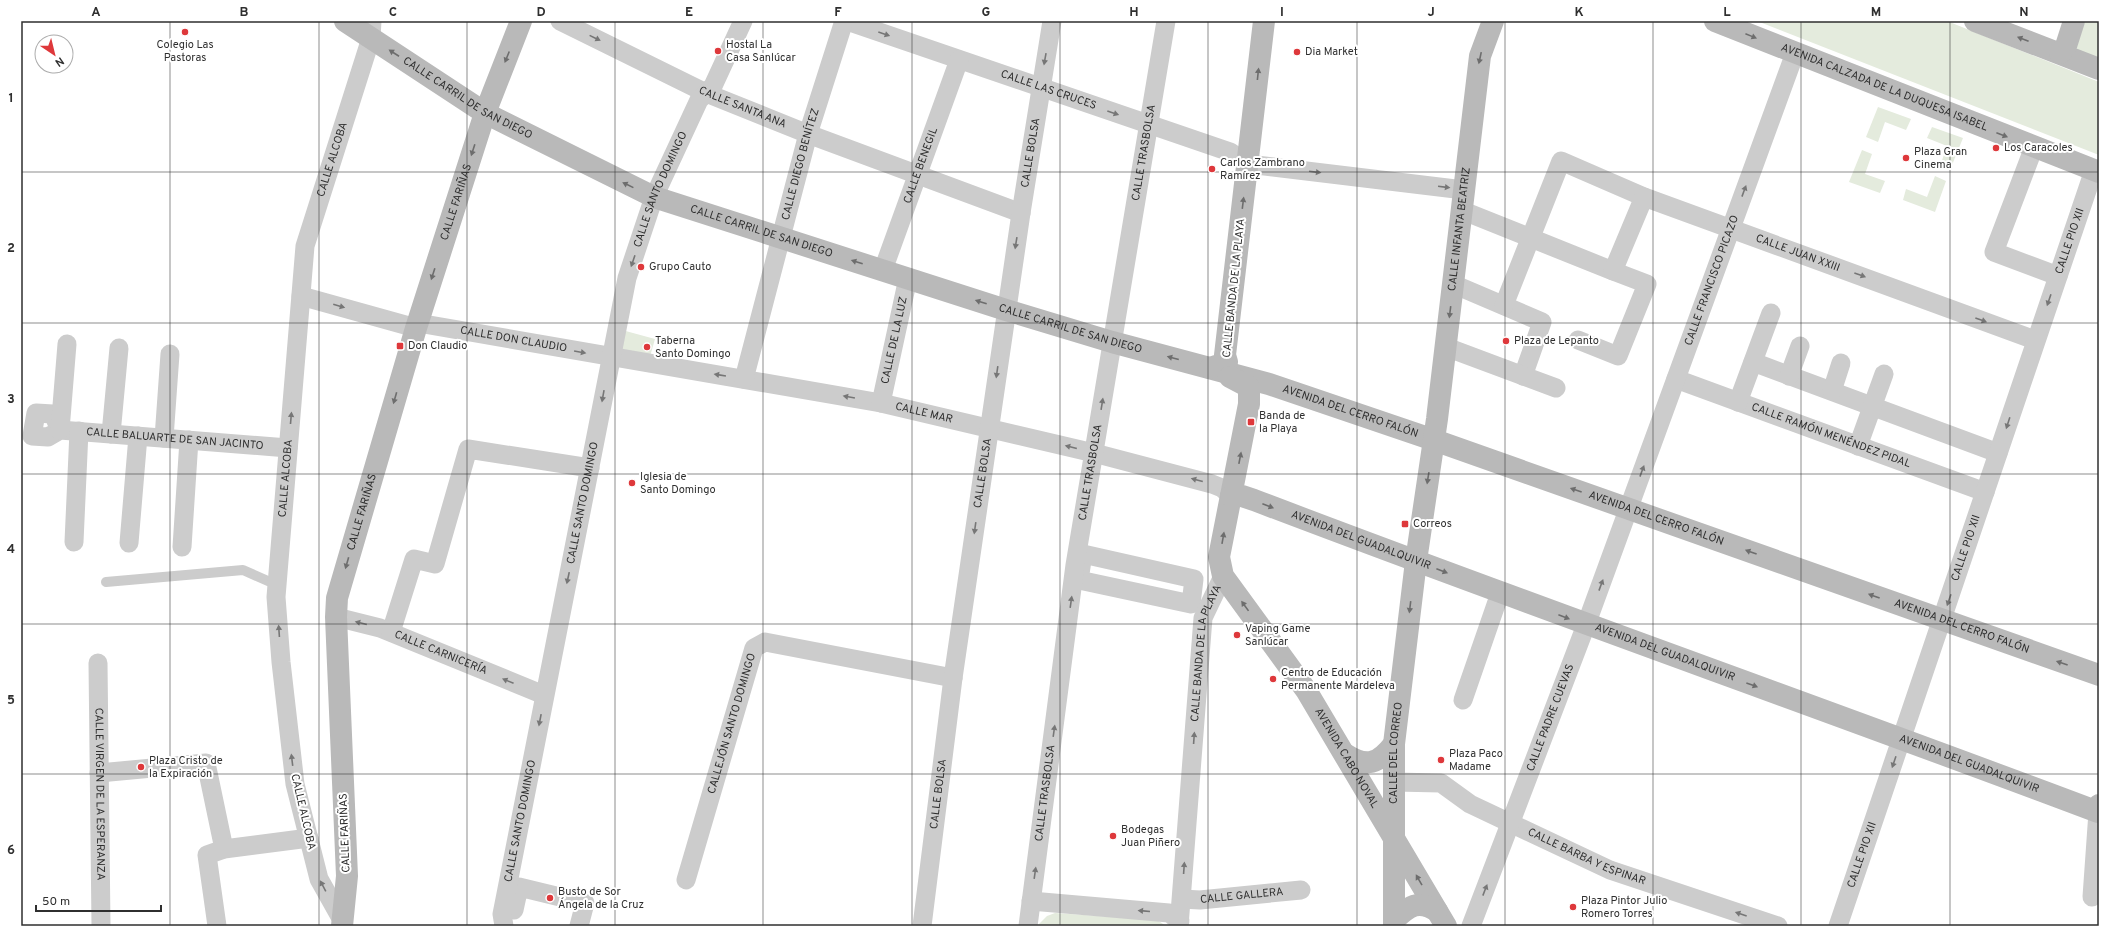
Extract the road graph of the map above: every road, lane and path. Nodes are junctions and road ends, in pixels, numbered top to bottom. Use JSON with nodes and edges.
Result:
{"nodes":[{"id":1,"x":345,"y":21,"type":"edge"},
{"id":2,"x":521,"y":21,"type":"edge"},
{"id":3,"x":560,"y":21,"type":"edge"},
{"id":4,"x":742,"y":21,"type":"edge"},
{"id":5,"x":844,"y":21,"type":"edge"},
{"id":6,"x":847,"y":21,"type":"edge"},
{"id":7,"x":1052,"y":21,"type":"edge"},
{"id":8,"x":1166,"y":21,"type":"edge"},
{"id":9,"x":1264,"y":21,"type":"edge"},
{"id":10,"x":1493,"y":21,"type":"edge"},
{"id":11,"x":1715,"y":21,"type":"edge"},
{"id":12,"x":1975,"y":21,"type":"edge"},
{"id":13,"x":2074,"y":21,"type":"edge"},
{"id":14,"x":372,"y":29,"type":"edge"},
{"id":15,"x":1795,"y":53,"type":"junction"},
{"id":16,"x":2060,"y":53,"type":"junction"},
{"id":17,"x":959,"y":60,"type":"junction"},
{"id":18,"x":2099,"y":69,"type":"edge"},
{"id":19,"x":1040,"y":88,"type":"junction"},
{"id":20,"x":706,"y":93,"type":"junction"},
{"id":21,"x":484,"y":113,"type":"junction"},
{"id":22,"x":1149,"y":125,"type":"junction"},
{"id":23,"x":808,"y":134,"type":"junction"},
{"id":24,"x":2034,"y":147,"type":"junction"},
{"id":25,"x":1248,"y":164,"type":"junction"},
{"id":26,"x":2097,"y":171,"type":"edge"},
{"id":27,"x":916,"y":175,"type":"junction"},
{"id":28,"x":1644,"y":196,"type":"junction"},
{"id":29,"x":654,"y":198,"type":"junction"},
{"id":30,"x":1463,"y":200,"type":"junction"},
{"id":31,"x":1021,"y":213,"type":"junction"},
{"id":32,"x":1731,"y":228,"type":"junction"},
{"id":33,"x":780,"y":238,"type":"junction"},
{"id":34,"x":1530,"y":238,"type":"junction"},
{"id":35,"x":883,"y":270,"type":"junction"},
{"id":36,"x":1613,"y":271,"type":"junction"},
{"id":37,"x":2058,"y":276,"type":"junction"},
{"id":38,"x":908,"y":278,"type":"junction"},
{"id":39,"x":1453,"y":284,"type":"junction"},
{"id":40,"x":301,"y":296,"type":"junction"},
{"id":41,"x":1504,"y":304,"type":"junction"},
{"id":42,"x":1006,"y":310,"type":"junction"},
{"id":43,"x":1771,"y":313,"type":"dead end"},
{"id":44,"x":417,"y":325,"type":"junction"},
{"id":45,"x":1578,"y":340,"type":"dead end"},
{"id":46,"x":2035,"y":340,"type":"junction"},
{"id":47,"x":1112,"y":342,"type":"junction"},
{"id":48,"x":67,"y":344,"type":"dead end"},
{"id":49,"x":1800,"y":346,"type":"dead end"},
{"id":50,"x":1446,"y":347,"type":"junction"},
{"id":51,"x":119,"y":348,"type":"dead end"},
{"id":52,"x":170,"y":354,"type":"dead end"},
{"id":53,"x":610,"y":357,"type":"junction"},
{"id":54,"x":1752,"y":362,"type":"junction"},
{"id":55,"x":1841,"y":363,"type":"dead end"},
{"id":56,"x":1210,"y":368,"type":"junction"},
{"id":57,"x":1884,"y":374,"type":"dead end"},
{"id":58,"x":1523,"y":376,"type":"junction"},
{"id":59,"x":1789,"y":376,"type":"junction"},
{"id":60,"x":744,"y":379,"type":"junction"},
{"id":61,"x":1676,"y":379,"type":"junction"},
{"id":62,"x":1556,"y":388,"type":"dead end"},
{"id":63,"x":1832,"y":391,"type":"junction"},
{"id":64,"x":1738,"y":402,"type":"junction"},
{"id":65,"x":881,"y":403,"type":"junction"},
{"id":66,"x":1873,"y":406,"type":"junction"},
{"id":67,"x":28,"y":411,"type":"edge"},
{"id":68,"x":989,"y":428,"type":"junction"},
{"id":69,"x":60,"y":430,"type":"junction"},
{"id":70,"x":79,"y":431,"type":"junction"},
{"id":71,"x":111,"y":434,"type":"junction"},
{"id":72,"x":138,"y":436,"type":"junction"},
{"id":73,"x":164,"y":438,"type":"junction"},
{"id":74,"x":189,"y":440,"type":"junction"},
{"id":75,"x":1434,"y":440,"type":"junction"},
{"id":76,"x":1858,"y":446,"type":"junction"},
{"id":77,"x":288,"y":448,"type":"junction"},
{"id":78,"x":1094,"y":453,"type":"junction"},
{"id":79,"x":1998,"y":453,"type":"junction"},
{"id":80,"x":590,"y":468,"type":"junction"},
{"id":81,"x":1985,"y":492,"type":"junction"},
{"id":82,"x":1231,"y":496,"type":"junction"},
{"id":83,"x":1628,"y":508,"type":"junction"},
{"id":84,"x":74,"y":542,"type":"dead end"},
{"id":85,"x":129,"y":543,"type":"dead end"},
{"id":86,"x":182,"y":547,"type":"dead end"},
{"id":87,"x":1416,"y":561,"type":"junction"},
{"id":88,"x":1223,"y":576,"type":"junction"},
{"id":89,"x":106,"y":582,"type":"dead end"},
{"id":90,"x":277,"y":585,"type":"junction"},
{"id":91,"x":1500,"y":593,"type":"junction"},
{"id":92,"x":1191,"y":604,"type":"joint"},
{"id":93,"x":336,"y":617,"type":"junction"},
{"id":94,"x":1942,"y":620,"type":"junction"},
{"id":95,"x":1586,"y":625,"type":"junction"},
{"id":96,"x":391,"y":632,"type":"junction"},
{"id":97,"x":98,"y":663,"type":"dead end"},
{"id":98,"x":2099,"y":676,"type":"edge"},
{"id":99,"x":953,"y":678,"type":"junction"},
{"id":100,"x":544,"y":695,"type":"junction"},
{"id":101,"x":1463,"y":700,"type":"dead end"},
{"id":102,"x":1902,"y":738,"type":"junction"},
{"id":103,"x":1394,"y":744,"type":"junction"},
{"id":104,"x":1345,"y":754,"type":"junction"},
{"id":105,"x":99,"y":773,"type":"junction"},
{"id":106,"x":1394,"y":782,"type":"junction"},
{"id":107,"x":2098,"y":809,"type":"edge"},
{"id":108,"x":1512,"y":822,"type":"junction"},
{"id":109,"x":1393,"y":835,"type":"junction"},
{"id":110,"x":309,"y":838,"type":"junction"},
{"id":111,"x":224,"y":849,"type":"junction"},
{"id":112,"x":686,"y":880,"type":"dead end"},
{"id":113,"x":1301,"y":890,"type":"dead end"},
{"id":114,"x":2092,"y":898,"type":"dead end"},
{"id":115,"x":1182,"y":899,"type":"junction"},
{"id":116,"x":1031,"y":901,"type":"junction"},
{"id":117,"x":1442,"y":918,"type":"edge"},
{"id":118,"x":342,"y":923,"type":"edge"},
{"id":119,"x":1180,"y":923,"type":"edge"},
{"id":120,"x":1394,"y":923,"type":"edge"},
{"id":121,"x":101,"y":926,"type":"edge"},
{"id":122,"x":217,"y":926,"type":"edge"},
{"id":123,"x":504,"y":926,"type":"edge"},
{"id":124,"x":510,"y":926,"type":"edge"},
{"id":125,"x":579,"y":926,"type":"edge"},
{"id":126,"x":922,"y":926,"type":"edge"},
{"id":127,"x":1028,"y":926,"type":"edge"},
{"id":128,"x":1471,"y":926,"type":"edge"},
{"id":129,"x":1778,"y":926,"type":"edge"},
{"id":130,"x":1838,"y":926,"type":"edge"}],
"edges":[{"from":1,"to":14,"type":"street","name":"CALLE CARRIL DE SAN DIEGO"},
{"from":2,"to":21,"type":"street","name":"CALLE FARIÑAS","one_way":true},
{"from":3,"to":20,"type":"street","name":"CALLE SANTA ANA","one_way":true},
{"from":4,"to":20,"type":"street","name":"CALLE SANTO DOMINGO"},
{"from":5,"to":23,"type":"street","name":"CALLE DIEGO BENÍTEZ"},
{"from":6,"to":17,"type":"street","name":"CALLE LAS CRUCES","one_way":true},
{"from":7,"to":19,"type":"street","name":"CALLE BOLSA","one_way":true},
{"from":8,"to":22,"type":"street","name":"CALLE TRASBOLSA"},
{"from":25,"to":9,"type":"street","name":"CALLE BANDA DE LA PLAYA","one_way":true},
{"from":10,"to":30,"type":"street","name":"CALLE INFANTA BEATRIZ","one_way":true},
{"from":11,"to":15,"type":"street","name":"AVENIDA CALZADA DE LA DUQUESA ISABEL","one_way":true},
{"from":16,"to":12,"type":"street","one_way":true},
{"from":13,"to":16,"type":"street"},
{"from":21,"to":14,"type":"street","name":"CALLE CARRIL DE SAN DIEGO","one_way":true},
{"from":14,"to":40,"type":"street","name":"CALLE ALCOBA"},
{"from":15,"to":24,"type":"street","name":"AVENIDA CALZADA DE LA DUQUESA ISABEL","one_way":true},
{"from":32,"to":15,"type":"street","name":"CALLE FRANCISCO PICAZO","one_way":true},
{"from":16,"to":18,"type":"street"},
{"from":17,"to":19,"type":"street","name":"CALLE LAS CRUCES"},
{"from":17,"to":27,"type":"street","name":"CALLE BENEGIL"},
{"from":19,"to":22,"type":"street","name":"CALLE LAS CRUCES","one_way":true},
{"from":19,"to":31,"type":"street","name":"CALLE BOLSA"},
{"from":20,"to":23,"type":"street","name":"CALLE SANTA ANA"},
{"from":20,"to":29,"type":"street","name":"CALLE SANTO DOMINGO"},
{"from":29,"to":21,"type":"street","name":"CALLE CARRIL DE SAN DIEGO","one_way":true},
{"from":21,"to":44,"type":"street","name":"CALLE FARIÑAS","one_way":true},
{"from":22,"to":25,"type":"street","name":"CALLE LAS CRUCES"},
{"from":22,"to":47,"type":"street","name":"CALLE TRASBOLSA"},
{"from":23,"to":27,"type":"street","name":"CALLE SANTA ANA"},
{"from":23,"to":33,"type":"street","name":"CALLE DIEGO BENÍTEZ"},
{"from":24,"to":26,"type":"street","name":"AVENIDA CALZADA DE LA DUQUESA ISABEL"},
{"from":24,"to":37,"type":"street"},
{"from":25,"to":30,"type":"street","one_way":true},
{"from":56,"to":25,"type":"street","name":"CALLE BANDA DE LA PLAYA","one_way":true},
{"from":26,"to":37,"type":"street","name":"CALLE PIO XII"},
{"from":27,"to":31,"type":"street","name":"CALLE SANTA ANA"},
{"from":27,"to":35,"type":"street","name":"CALLE BENEGIL"},
{"from":28,"to":32,"type":"street","name":"CALLE JUAN XXIII"},
{"from":28,"to":34,"type":"street","name":"CALLE JUAN XXIII"},
{"from":28,"to":36,"type":"street"},
{"from":29,"to":33,"type":"street","name":"CALLE CARRIL DE SAN DIEGO"},
{"from":29,"to":53,"type":"street","name":"CALLE SANTO DOMINGO","one_way":true},
{"from":30,"to":34,"type":"street"},
{"from":30,"to":39,"type":"street","name":"CALLE INFANTA BEATRIZ"},
{"from":31,"to":42,"type":"street","name":"CALLE BOLSA","one_way":true},
{"from":32,"to":46,"type":"street","name":"CALLE JUAN XXIII","one_way":true},
{"from":32,"to":61,"type":"street","name":"CALLE FRANCISCO PICAZO"},
{"from":35,"to":33,"type":"street","name":"CALLE CARRIL DE SAN DIEGO","one_way":true},
{"from":33,"to":60,"type":"street","name":"CALLE DIEGO BENÍTEZ"},
{"from":34,"to":36,"type":"street"},
{"from":34,"to":41,"type":"street"},
{"from":35,"to":38,"type":"street","name":"CALLE CARRIL DE SAN DIEGO"},
{"from":36,"to":45,"type":"street"},
{"from":37,"to":46,"type":"street","name":"CALLE PIO XII","one_way":true},
{"from":42,"to":38,"type":"street","name":"CALLE CARRIL DE SAN DIEGO","one_way":true},
{"from":38,"to":65,"type":"street","name":"CALLE DE LA LUZ"},
{"from":39,"to":41,"type":"street"},
{"from":39,"to":50,"type":"street","name":"CALLE INFANTA BEATRIZ","one_way":true},
{"from":40,"to":44,"type":"street","name":"CALLE DON CLAUDIO","one_way":true},
{"from":77,"to":40,"type":"street","name":"CALLE ALCOBA","one_way":true},
{"from":41,"to":58,"type":"street"},
{"from":42,"to":47,"type":"street","name":"CALLE CARRIL DE SAN DIEGO"},
{"from":42,"to":68,"type":"street","name":"CALLE BOLSA","one_way":true},
{"from":43,"to":54,"type":"street"},
{"from":44,"to":53,"type":"street","name":"CALLE DON CLAUDIO","one_way":true},
{"from":44,"to":93,"type":"street","name":"CALLE FARIÑAS","one_way":true},
{"from":46,"to":79,"type":"street","name":"CALLE PIO XII","one_way":true},
{"from":56,"to":47,"type":"street","name":"CALLE CARRIL DE SAN DIEGO","one_way":true},
{"from":78,"to":47,"type":"street","name":"CALLE TRASBOLSA","one_way":true},
{"from":48,"to":69,"type":"street"},
{"from":49,"to":59,"type":"street"},
{"from":50,"to":58,"type":"street"},
{"from":50,"to":75,"type":"street","name":"CALLE INFANTA BEATRIZ"},
{"from":51,"to":71,"type":"street"},
{"from":52,"to":73,"type":"street"},
{"from":60,"to":53,"type":"street","name":"CALLE MAR","one_way":true},
{"from":53,"to":80,"type":"street","name":"CALLE SANTO DOMINGO","one_way":true},
{"from":54,"to":59,"type":"street"},
{"from":54,"to":64,"type":"street"},
{"from":55,"to":63,"type":"street"},
{"from":56,"to":75,"type":"street","name":"AVENIDA DEL CERRO FALÓN"},
{"from":82,"to":56,"type":"street","name":"CALLE BANDA DE LA PLAYA","one_way":true},
{"from":57,"to":66,"type":"street"},
{"from":58,"to":62,"type":"street"},
{"from":59,"to":63,"type":"street"},
{"from":65,"to":60,"type":"street","name":"CALLE MAR","one_way":true},
{"from":61,"to":64,"type":"street","name":"CALLE RAMÓN MENÉNDEZ PIDAL"},
{"from":83,"to":61,"type":"street","name":"CALLE FRANCISCO PICAZO","one_way":true},
{"from":63,"to":66,"type":"street"},
{"from":64,"to":76,"type":"street","name":"CALLE RAMÓN MENÉNDEZ PIDAL"},
{"from":65,"to":68,"type":"street","name":"CALLE MAR"},
{"from":66,"to":76,"type":"street"},
{"from":66,"to":79,"type":"street"},
{"from":67,"to":69,"type":"street","name":"CALLE BALUARTE DE SAN JACINTO"},
{"from":78,"to":68,"type":"street","name":"CALLE MAR","one_way":true},
{"from":68,"to":99,"type":"street","name":"CALLE BOLSA","one_way":true},
{"from":69,"to":70,"type":"street","name":"CALLE BALUARTE DE SAN JACINTO"},
{"from":70,"to":71,"type":"street","name":"CALLE BALUARTE DE SAN JACINTO"},
{"from":70,"to":84,"type":"street"},
{"from":71,"to":72,"type":"street","name":"CALLE BALUARTE DE SAN JACINTO"},
{"from":72,"to":73,"type":"street","name":"CALLE BALUARTE DE SAN JACINTO"},
{"from":72,"to":85,"type":"street"},
{"from":73,"to":74,"type":"street","name":"CALLE BALUARTE DE SAN JACINTO"},
{"from":74,"to":77,"type":"street","name":"CALLE BALUARTE DE SAN JACINTO"},
{"from":74,"to":86,"type":"street"},
{"from":83,"to":75,"type":"street","name":"AVENIDA DEL CERRO FALÓN","one_way":true},
{"from":75,"to":87,"type":"street","name":"CALLE DEL CORREO","one_way":true},
{"from":76,"to":81,"type":"street","name":"CALLE RAMÓN MENÉNDEZ PIDAL"},
{"from":77,"to":90,"type":"street","name":"CALLE ALCOBA"},
{"from":82,"to":78,"type":"street","name":"CALLE MAR","one_way":true},
{"from":116,"to":78,"type":"street","name":"CALLE TRASBOLSA","one_way":true},
{"from":79,"to":81,"type":"street","name":"CALLE PIO XII"},
{"from":80,"to":96,"type":"street"},
{"from":80,"to":100,"type":"street","name":"CALLE SANTO DOMINGO","one_way":true},
{"from":81,"to":94,"type":"street","name":"CALLE PIO XII","one_way":true},
{"from":82,"to":87,"type":"street","name":"AVENIDA DEL GUADALQUIVIR","one_way":true},
{"from":88,"to":82,"type":"street","name":"CALLE BANDA DE LA PLAYA","one_way":true},
{"from":94,"to":83,"type":"street","name":"AVENIDA DEL CERRO FALÓN","one_way":true},
{"from":95,"to":83,"type":"street","name":"CALLE PADRE CUEVAS","one_way":true},
{"from":87,"to":91,"type":"street","name":"AVENIDA DEL GUADALQUIVIR","one_way":true},
{"from":87,"to":103,"type":"street","name":"CALLE DEL CORREO","one_way":true},
{"from":104,"to":88,"type":"street","name":"AVENIDA CABO NOVAL","one_way":true},
{"from":115,"to":88,"type":"street","name":"CALLE BANDA DE LA PLAYA","one_way":true},
{"from":89,"to":90,"type":"lane"},
{"from":110,"to":90,"type":"street","name":"CALLE ALCOBA","one_way":true},
{"from":91,"to":95,"type":"street","name":"AVENIDA DEL GUADALQUIVIR","one_way":true},
{"from":91,"to":101,"type":"street"},
{"from":92,"to":92,"type":"street"},
{"from":96,"to":93,"type":"street","name":"CALLE CARNICERÍA","one_way":true},
{"from":93,"to":118,"type":"street","name":"CALLE FARIÑAS"},
{"from":98,"to":94,"type":"street","name":"AVENIDA DEL CERRO FALÓN","one_way":true},
{"from":94,"to":102,"type":"street","name":"CALLE PIO XII"},
{"from":95,"to":102,"type":"street","name":"AVENIDA DEL GUADALQUIVIR","one_way":true},
{"from":95,"to":108,"type":"street","name":"CALLE PADRE CUEVAS"},
{"from":100,"to":96,"type":"street","name":"CALLE CARNICERÍA","one_way":true},
{"from":97,"to":105,"type":"street","name":"CALLE VIRGEN DE LA ESPERANZA"},
{"from":99,"to":112,"type":"street","name":"CALLEJÓN SANTO DOMINGO"},
{"from":99,"to":126,"type":"street","name":"CALLE BOLSA"},
{"from":100,"to":123,"type":"street","name":"CALLE SANTO DOMINGO","one_way":true},
{"from":102,"to":107,"type":"street","name":"AVENIDA DEL GUADALQUIVIR"},
{"from":102,"to":130,"type":"street","name":"CALLE PIO XII","one_way":true},
{"from":103,"to":104,"type":"street"},
{"from":103,"to":106,"type":"street","name":"CALLE DEL CORREO"},
{"from":104,"to":109,"type":"street","name":"AVENIDA CABO NOVAL"},
{"from":105,"to":111,"type":"street"},
{"from":105,"to":121,"type":"street","name":"CALLE VIRGEN DE LA ESPERANZA"},
{"from":106,"to":108,"type":"street","name":"CALLE BARBA Y ESPINAR"},
{"from":106,"to":109,"type":"street","name":"CALLE DEL CORREO"},
{"from":107,"to":114,"type":"street"},
{"from":128,"to":108,"type":"street","name":"CALLE PADRE CUEVAS","one_way":true},
{"from":129,"to":108,"type":"street","name":"CALLE BARBA Y ESPINAR","one_way":true},
{"from":117,"to":109,"type":"street","name":"AVENIDA CABO NOVAL","one_way":true},
{"from":109,"to":120,"type":"street","name":"CALLE DEL CORREO"},
{"from":110,"to":111,"type":"street"},
{"from":118,"to":110,"type":"street","name":"CALLE ALCOBA","one_way":true},
{"from":111,"to":122,"type":"street"},
{"from":113,"to":115,"type":"street","name":"CALLE GALLERA"},
{"from":115,"to":119,"type":"street","name":"CALLE BANDA DE LA PLAYA"},
{"from":119,"to":116,"type":"street","one_way":true},
{"from":116,"to":127,"type":"street","name":"CALLE TRASBOLSA"},
{"from":117,"to":120,"type":"street"},
{"from":124,"to":125,"type":"street"}]}
